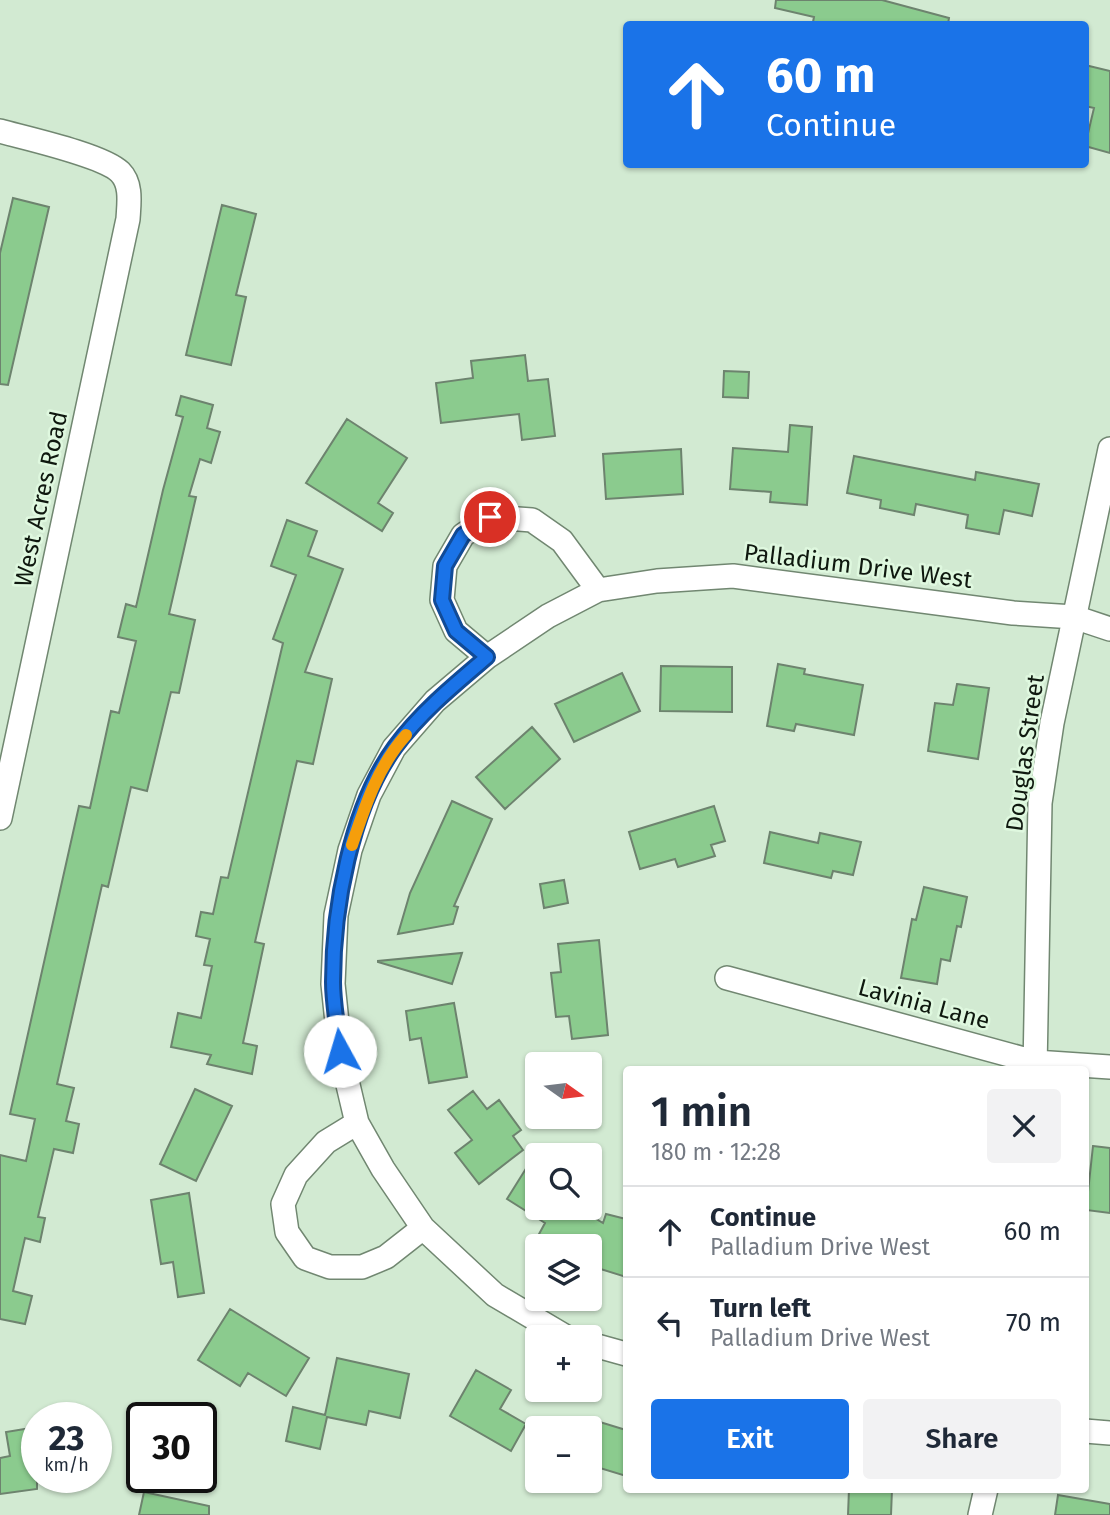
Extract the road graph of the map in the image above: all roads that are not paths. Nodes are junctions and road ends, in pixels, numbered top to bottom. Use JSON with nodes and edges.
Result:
{"nodes":[{"id":1,"x":0,"y":131,"type":"edge"},
{"id":2,"x":1110,"y":449,"type":"edge"},
{"id":3,"x":598,"y":590,"type":"junction"},
{"id":4,"x":1074,"y":617,"type":"junction"},
{"id":5,"x":1110,"y":629,"type":"edge"},
{"id":6,"x":487,"y":657,"type":"junction"},
{"id":7,"x":0,"y":818,"type":"edge"},
{"id":8,"x":727,"y":978,"type":"dead end"},
{"id":9,"x":1035,"y":1065,"type":"edge"},
{"id":10,"x":1072,"y":1066,"type":"edge"},
{"id":11,"x":1089,"y":1066,"type":"edge"},
{"id":12,"x":1110,"y":1067,"type":"edge"},
{"id":13,"x":357,"y":1123,"type":"junction"},
{"id":14,"x":423,"y":1228,"type":"junction"},
{"id":15,"x":546,"y":1325,"type":"edge"},
{"id":16,"x":602,"y":1347,"type":"edge"},
{"id":17,"x":623,"y":1353,"type":"edge"},
{"id":18,"x":1089,"y":1431,"type":"edge"},
{"id":19,"x":1110,"y":1433,"type":"edge"},
{"id":20,"x":985,"y":1493,"type":"edge"},
{"id":21,"x":980,"y":1515,"type":"edge"}],
"edges":[{"from":1,"to":7,"type":"street","name":"West Acres Road"},
{"from":2,"to":4,"type":"street","name":"Douglas Street"},
{"from":3,"to":4,"type":"street","name":"Palladium Drive West"},
{"from":3,"to":6,"type":"street","name":"Palladium Drive West"},
{"from":3,"to":6,"type":"street"},
{"from":4,"to":5,"type":"street","name":"Palladium Drive West"},
{"from":4,"to":9,"type":"street","name":"Douglas Street"},
{"from":6,"to":13,"type":"street","name":"Palladium Drive West"},
{"from":8,"to":9,"type":"street","name":"Lavinia Lane"},
{"from":9,"to":10,"type":"street","name":"Lavinia Lane"},
{"from":11,"to":12,"type":"street","name":"Lavinia Lane"},
{"from":13,"to":14,"type":"street","name":"Palladium Drive West"},
{"from":13,"to":14,"type":"street"},
{"from":14,"to":15,"type":"street","name":"Palladium Drive West"},
{"from":16,"to":17,"type":"street"},
{"from":18,"to":19,"type":"street"},
{"from":20,"to":21,"type":"street"}]}
